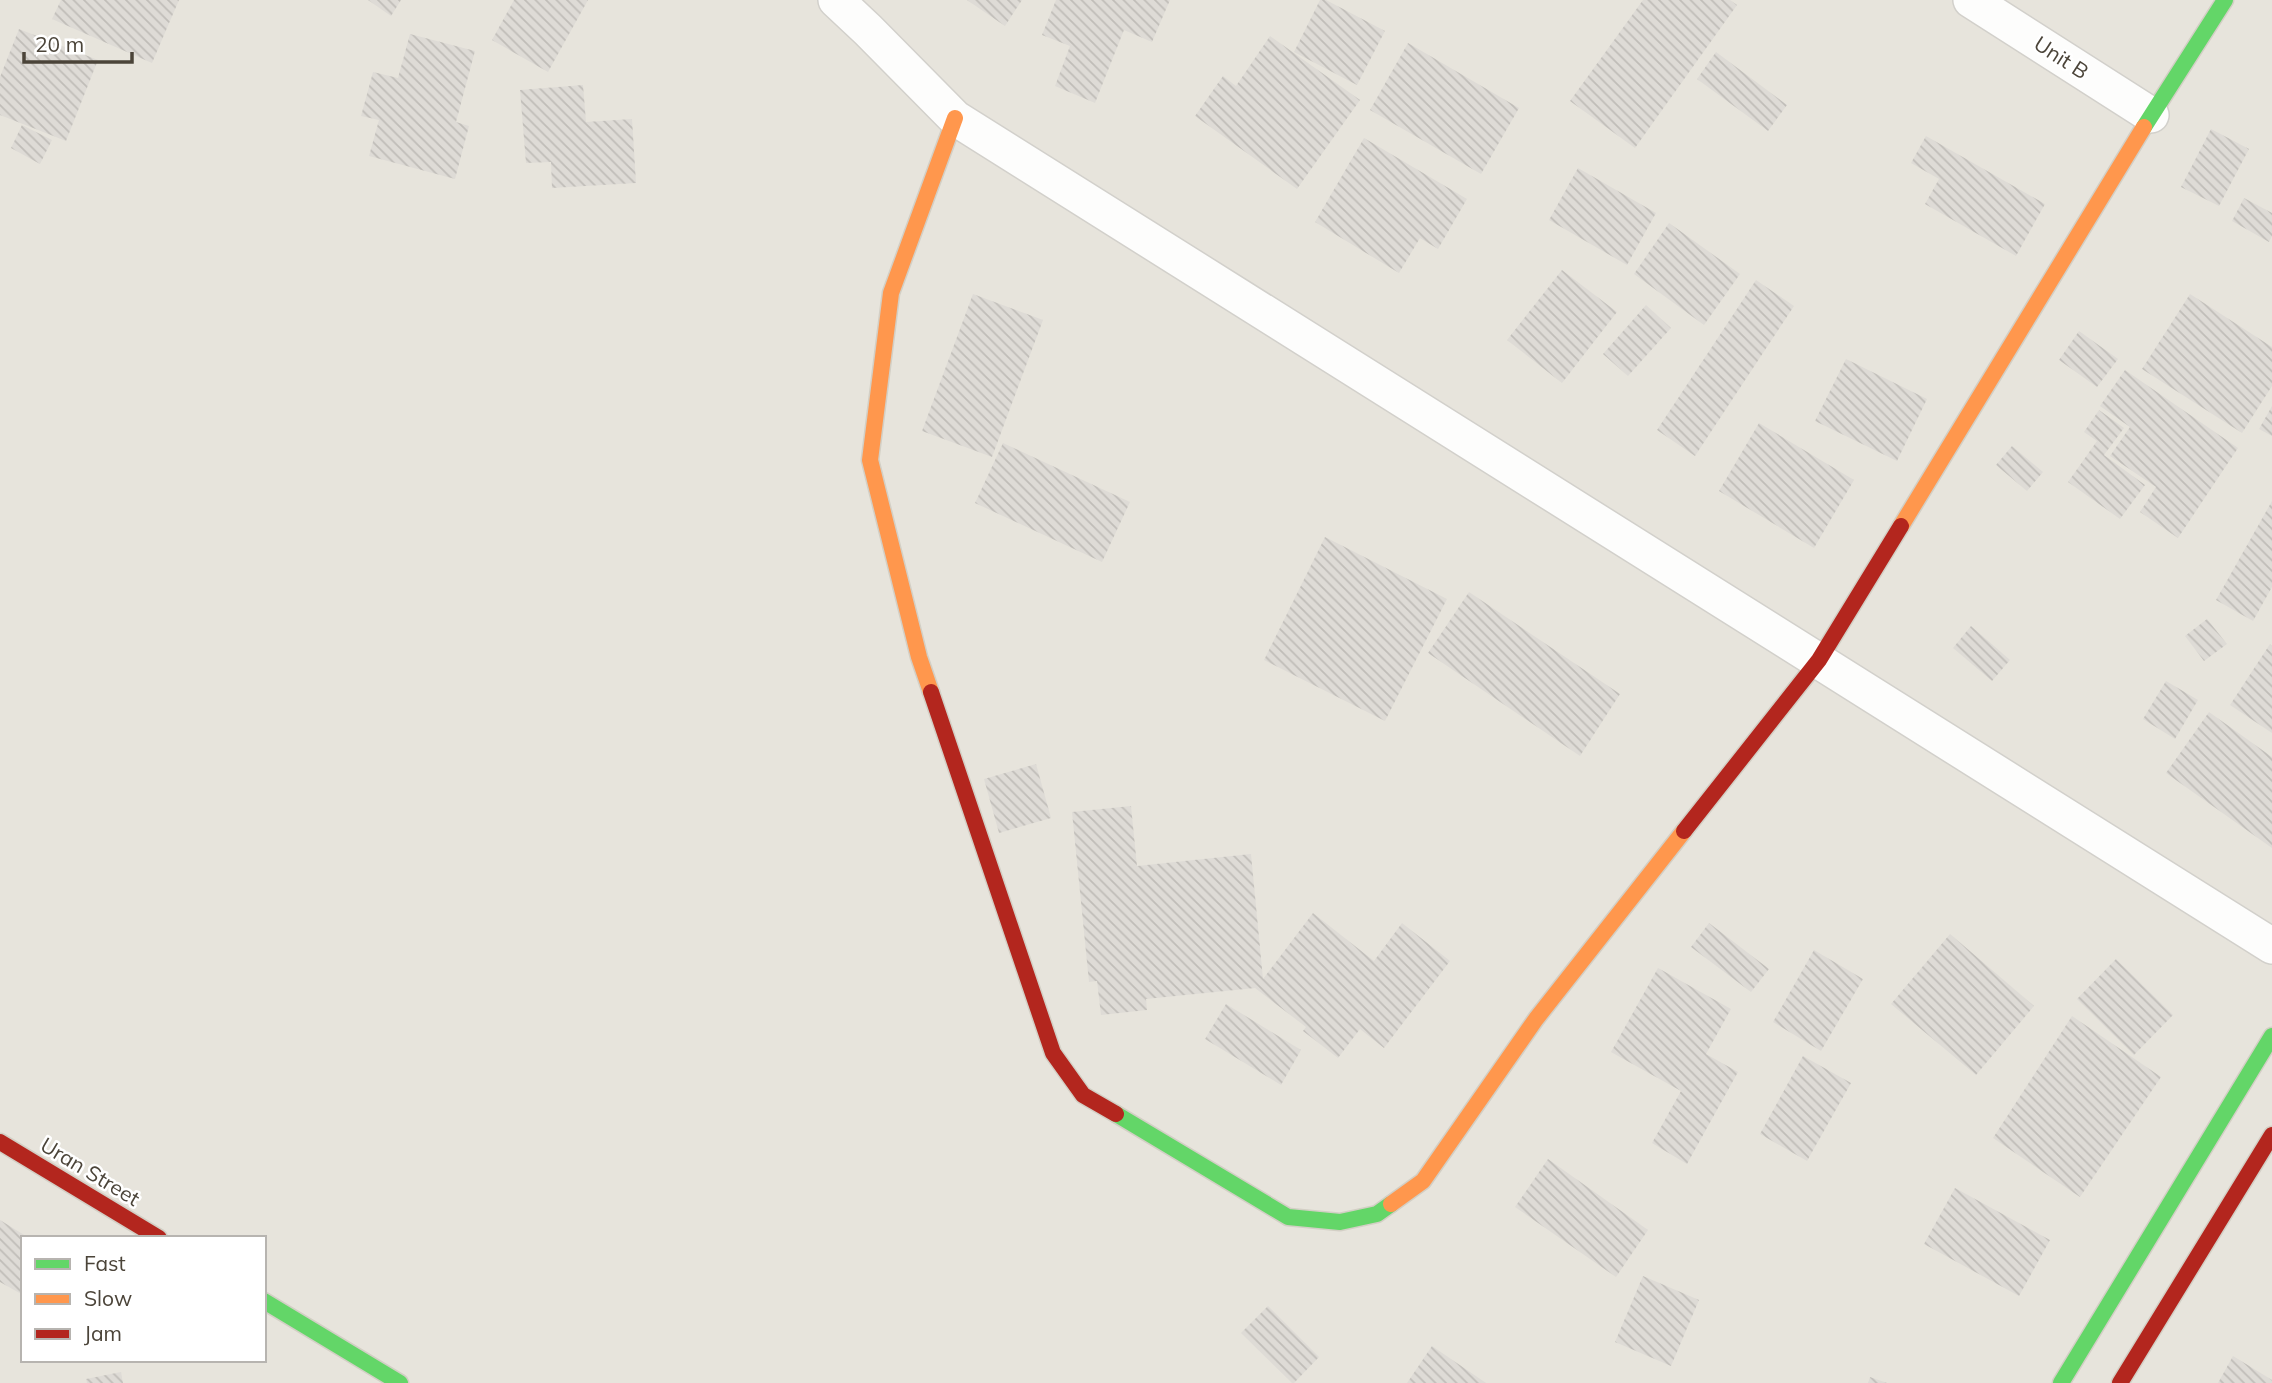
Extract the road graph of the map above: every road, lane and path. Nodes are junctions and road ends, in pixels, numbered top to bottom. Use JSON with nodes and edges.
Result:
{"nodes":[{"id":1,"x":836,"y":0,"type":"edge"},
{"id":2,"x":1971,"y":0,"type":"edge"},
{"id":3,"x":2225,"y":0,"type":"edge"},
{"id":4,"x":2151,"y":115,"type":"junction"},
{"id":5,"x":955,"y":118,"type":"junction"},
{"id":6,"x":1819,"y":660,"type":"junction"},
{"id":7,"x":2272,"y":946,"type":"edge"},
{"id":8,"x":2272,"y":1036,"type":"edge"},
{"id":9,"x":2272,"y":1135,"type":"edge"},
{"id":10,"x":0,"y":1142,"type":"edge"},
{"id":11,"x":156,"y":1236,"type":"edge"},
{"id":12,"x":266,"y":1302,"type":"edge"},
{"id":13,"x":400,"y":1383,"type":"edge"},
{"id":14,"x":2061,"y":1383,"type":"edge"},
{"id":15,"x":2120,"y":1383,"type":"edge"}],
"edges":[{"from":1,"to":5,"type":"street"},
{"from":2,"to":4,"type":"street","name":"Unit B"},
{"from":3,"to":4,"type":"street"},
{"from":4,"to":6,"type":"street"},
{"from":5,"to":6,"type":"street"},
{"from":5,"to":6,"type":"street"},
{"from":6,"to":7,"type":"street"},
{"from":8,"to":14,"type":"street"},
{"from":9,"to":15,"type":"street"},
{"from":10,"to":11,"type":"street","name":"Uran Street"},
{"from":12,"to":13,"type":"street"}]}
